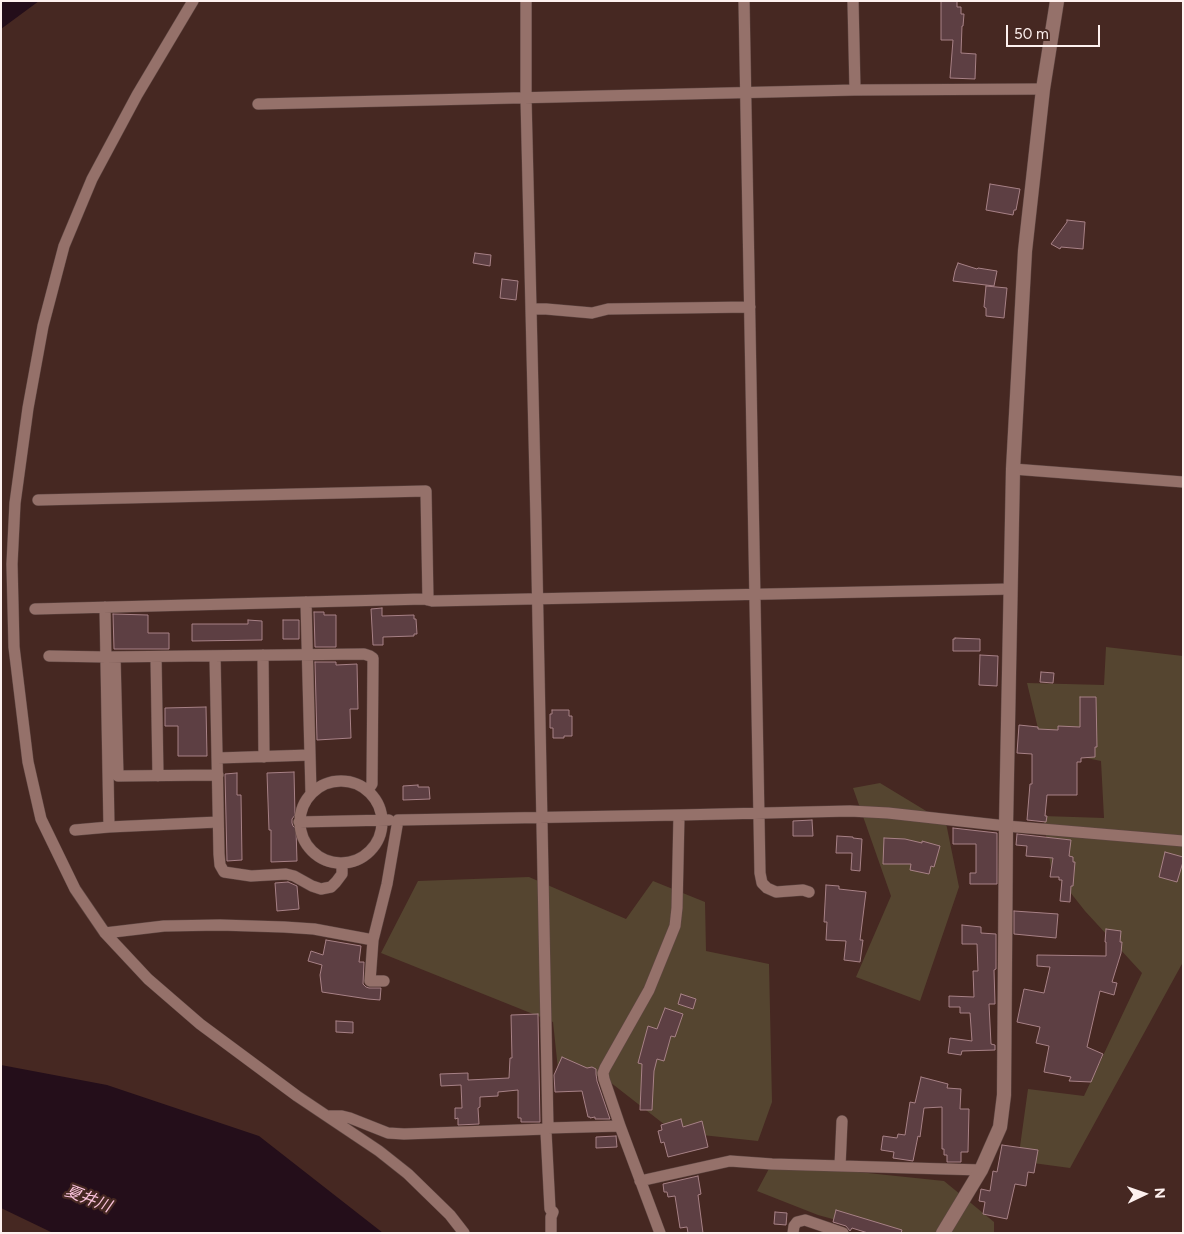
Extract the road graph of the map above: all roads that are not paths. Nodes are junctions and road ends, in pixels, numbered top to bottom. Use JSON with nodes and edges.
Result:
{"nodes":[{"id":1,"x":193,"y":1,"type":"edge"},
{"id":2,"x":526,"y":1,"type":"edge"},
{"id":3,"x":744,"y":1,"type":"edge"},
{"id":4,"x":853,"y":1,"type":"edge"},
{"id":5,"x":1057,"y":1,"type":"edge"},
{"id":6,"x":1043,"y":89,"type":"junction"},
{"id":7,"x":855,"y":90,"type":"junction"},
{"id":8,"x":746,"y":92,"type":"junction"},
{"id":9,"x":526,"y":98,"type":"junction"},
{"id":10,"x":258,"y":104,"type":"dead end"},
{"id":11,"x":750,"y":307,"type":"junction"},
{"id":12,"x":531,"y":309,"type":"junction"},
{"id":13,"x":1013,"y":469,"type":"junction"},
{"id":14,"x":1183,"y":482,"type":"edge"},
{"id":15,"x":38,"y":500,"type":"dead end"},
{"id":16,"x":1011,"y":589,"type":"junction"},
{"id":17,"x":754,"y":595,"type":"junction"},
{"id":18,"x":538,"y":598,"type":"junction"},
{"id":19,"x":428,"y":600,"type":"junction"},
{"id":20,"x":306,"y":602,"type":"junction"},
{"id":21,"x":105,"y":607,"type":"junction"},
{"id":22,"x":35,"y":609,"type":"dead end"},
{"id":23,"x":263,"y":655,"type":"junction"},
{"id":24,"x":306,"y":655,"type":"junction"},
{"id":25,"x":48,"y":656,"type":"dead end"},
{"id":26,"x":215,"y":656,"type":"junction"},
{"id":27,"x":111,"y":657,"type":"junction"},
{"id":28,"x":156,"y":657,"type":"junction"},
{"id":29,"x":310,"y":755,"type":"junction"},
{"id":30,"x":264,"y":756,"type":"junction"},
{"id":31,"x":218,"y":758,"type":"junction"},
{"id":32,"x":218,"y":775,"type":"junction"},
{"id":33,"x":158,"y":776,"type":"junction"},
{"id":34,"x":368,"y":790,"type":"junction"},
{"id":35,"x":311,"y":792,"type":"junction"},
{"id":36,"x":759,"y":813,"type":"junction"},
{"id":37,"x":679,"y":815,"type":"junction"},
{"id":38,"x":542,"y":818,"type":"junction"},
{"id":39,"x":382,"y":820,"type":"junction"},
{"id":40,"x":398,"y":820,"type":"junction"},
{"id":41,"x":218,"y":822,"type":"junction"},
{"id":42,"x":299,"y":822,"type":"junction"},
{"id":43,"x":1006,"y":826,"type":"junction"},
{"id":44,"x":109,"y":827,"type":"junction"},
{"id":45,"x":75,"y":830,"type":"dead end"},
{"id":46,"x":1183,"y":842,"type":"edge"},
{"id":47,"x":342,"y":864,"type":"junction"},
{"id":48,"x":809,"y":892,"type":"dead end"},
{"id":49,"x":105,"y":934,"type":"junction"},
{"id":50,"x":373,"y":940,"type":"junction"},
{"id":51,"x":384,"y":981,"type":"dead end"},
{"id":52,"x":327,"y":1116,"type":"junction"},
{"id":53,"x":842,"y":1121,"type":"dead end"},
{"id":54,"x":620,"y":1126,"type":"junction"},
{"id":55,"x":548,"y":1128,"type":"junction"},
{"id":56,"x":840,"y":1166,"type":"junction"},
{"id":57,"x":981,"y":1170,"type":"junction"},
{"id":58,"x":640,"y":1180,"type":"junction"},
{"id":59,"x":464,"y":1233,"type":"edge"},
{"id":60,"x":551,"y":1233,"type":"edge"},
{"id":61,"x":660,"y":1233,"type":"edge"},
{"id":62,"x":793,"y":1233,"type":"edge"},
{"id":63,"x":843,"y":1233,"type":"edge"},
{"id":64,"x":943,"y":1233,"type":"edge"}],
"edges":[{"from":1,"to":49,"type":"street"},
{"from":2,"to":9,"type":"street"},
{"from":3,"to":8,"type":"street"},
{"from":4,"to":7,"type":"street"},
{"from":5,"to":6,"type":"street"},
{"from":6,"to":7,"type":"street"},
{"from":6,"to":13,"type":"street"},
{"from":7,"to":8,"type":"street"},
{"from":8,"to":9,"type":"street"},
{"from":8,"to":11,"type":"street"},
{"from":9,"to":10,"type":"street"},
{"from":9,"to":12,"type":"street"},
{"from":11,"to":12,"type":"street"},
{"from":11,"to":17,"type":"street"},
{"from":12,"to":18,"type":"street"},
{"from":13,"to":14,"type":"street"},
{"from":13,"to":16,"type":"street"},
{"from":15,"to":19,"type":"street"},
{"from":16,"to":17,"type":"street"},
{"from":16,"to":43,"type":"street"},
{"from":17,"to":18,"type":"street"},
{"from":17,"to":36,"type":"street"},
{"from":18,"to":19,"type":"street"},
{"from":18,"to":38,"type":"street"},
{"from":19,"to":20,"type":"street"},
{"from":20,"to":21,"type":"street"},
{"from":20,"to":24,"type":"street"},
{"from":21,"to":22,"type":"street"},
{"from":21,"to":27,"type":"street"},
{"from":23,"to":24,"type":"street"},
{"from":23,"to":26,"type":"street"},
{"from":23,"to":30,"type":"street"},
{"from":24,"to":29,"type":"street"},
{"from":24,"to":34,"type":"street"},
{"from":25,"to":27,"type":"street"},
{"from":26,"to":28,"type":"street"},
{"from":26,"to":31,"type":"street"},
{"from":27,"to":28,"type":"street"},
{"from":27,"to":33,"type":"street"},
{"from":27,"to":44,"type":"street"},
{"from":28,"to":33,"type":"street"},
{"from":29,"to":30,"type":"street"},
{"from":29,"to":35,"type":"street"},
{"from":30,"to":31,"type":"street"},
{"from":31,"to":32,"type":"street"},
{"from":32,"to":33,"type":"street"},
{"from":32,"to":41,"type":"street"},
{"from":34,"to":35,"type":"street"},
{"from":34,"to":39,"type":"street"},
{"from":35,"to":42,"type":"street"},
{"from":36,"to":37,"type":"street"},
{"from":36,"to":43,"type":"street"},
{"from":36,"to":48,"type":"street"},
{"from":37,"to":38,"type":"street"},
{"from":37,"to":54,"type":"street"},
{"from":38,"to":40,"type":"street"},
{"from":38,"to":55,"type":"street"},
{"from":39,"to":40,"type":"street"},
{"from":39,"to":42,"type":"street"},
{"from":39,"to":47,"type":"street"},
{"from":40,"to":50,"type":"street"},
{"from":41,"to":44,"type":"street"},
{"from":41,"to":47,"type":"street"},
{"from":42,"to":47,"type":"street"},
{"from":43,"to":46,"type":"street"},
{"from":43,"to":57,"type":"street"},
{"from":44,"to":45,"type":"street"},
{"from":49,"to":50,"type":"street"},
{"from":49,"to":52,"type":"street"},
{"from":50,"to":51,"type":"street"},
{"from":52,"to":55,"type":"street"},
{"from":52,"to":59,"type":"street"},
{"from":53,"to":56,"type":"street"},
{"from":54,"to":55,"type":"street"},
{"from":54,"to":58,"type":"street"},
{"from":55,"to":60,"type":"street"},
{"from":56,"to":57,"type":"street"},
{"from":56,"to":58,"type":"street"},
{"from":57,"to":64,"type":"street"},
{"from":58,"to":61,"type":"street"},
{"from":62,"to":63,"type":"street"}]}
